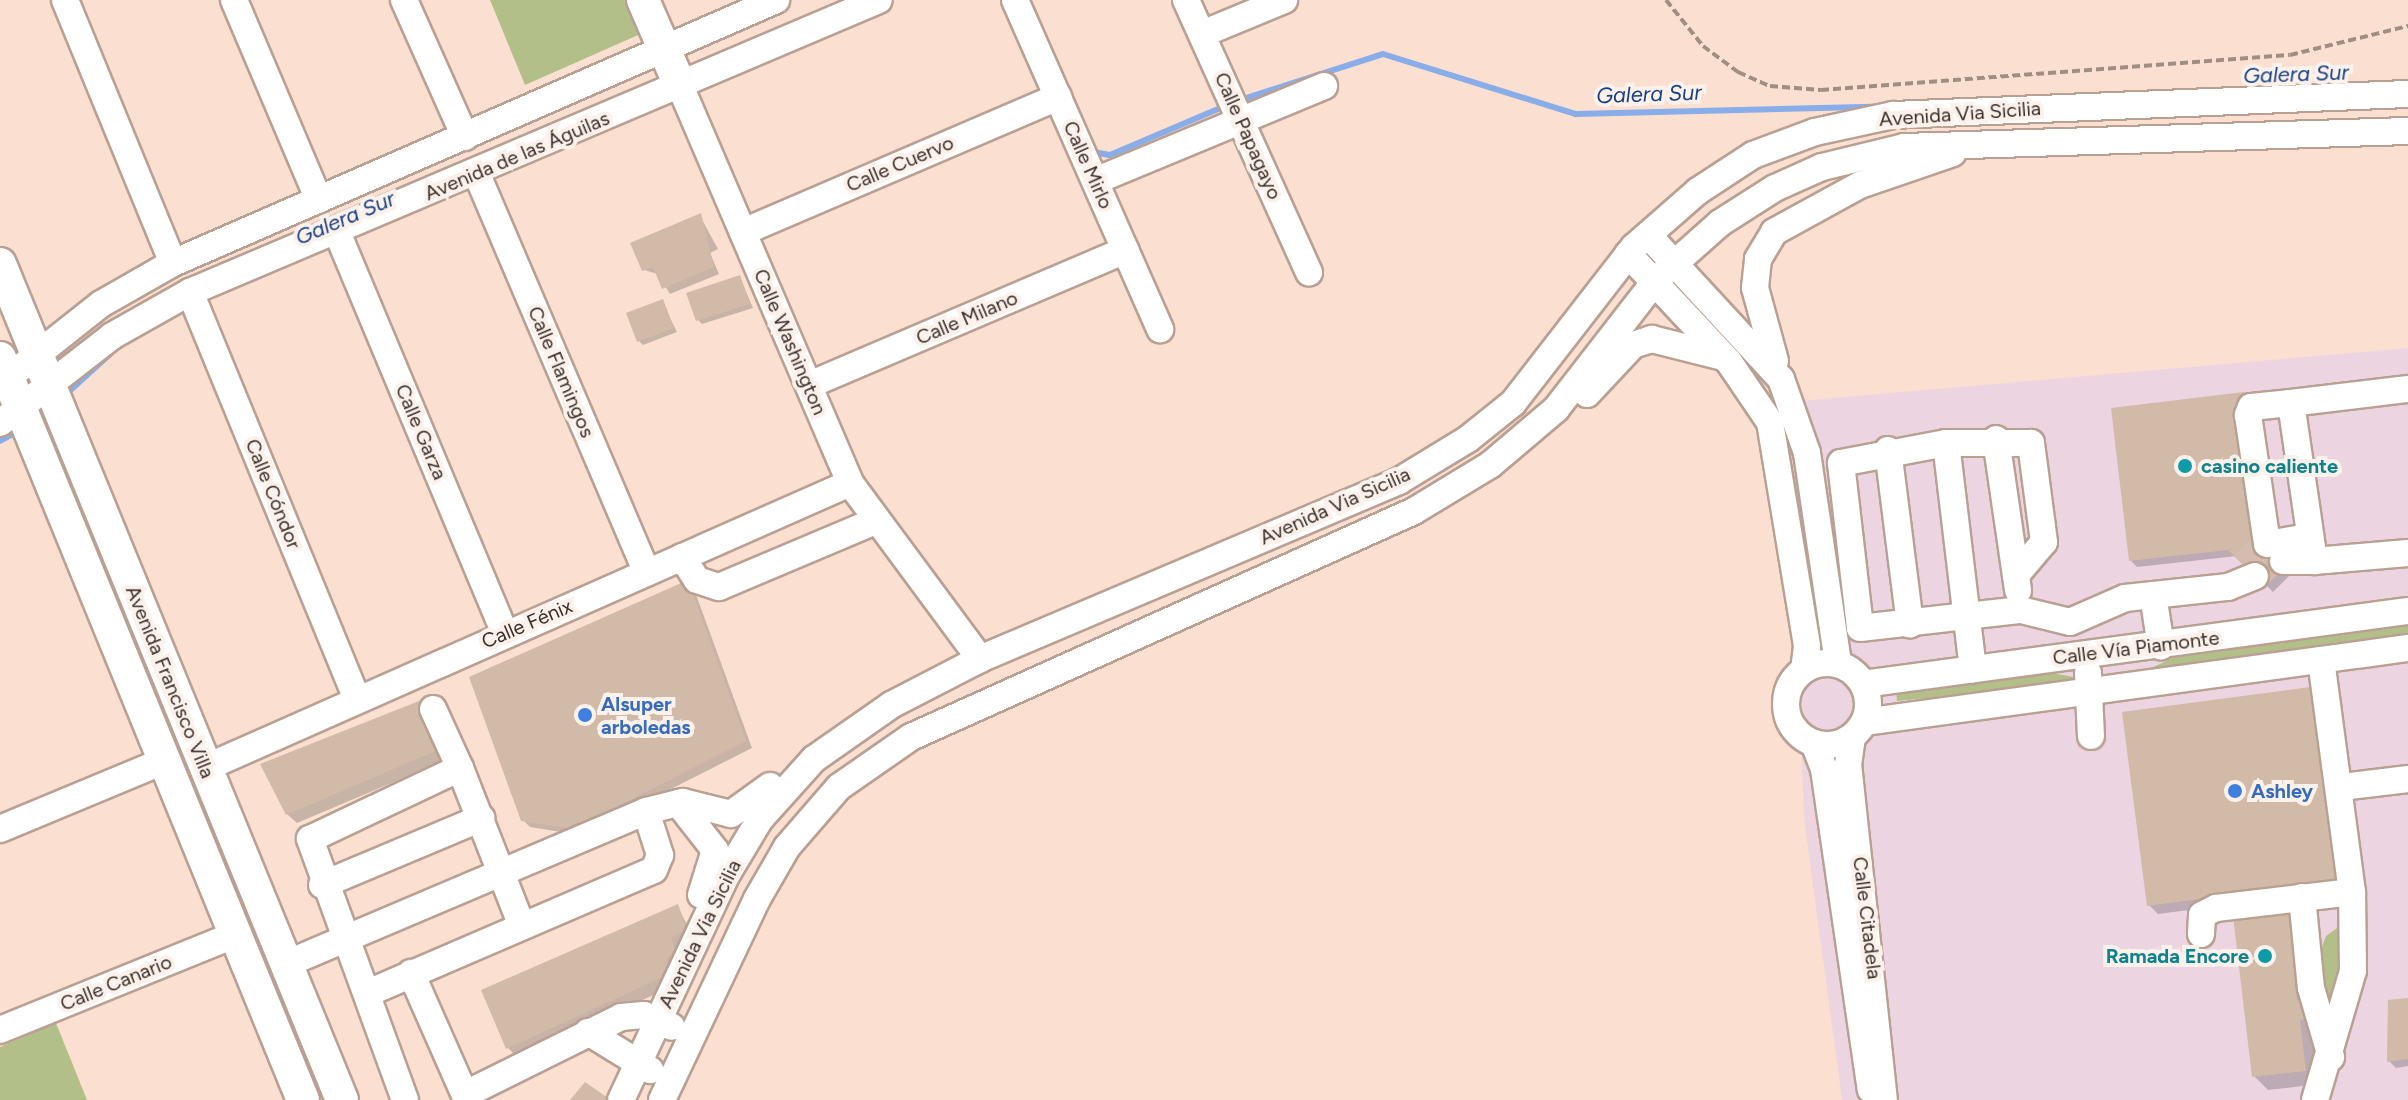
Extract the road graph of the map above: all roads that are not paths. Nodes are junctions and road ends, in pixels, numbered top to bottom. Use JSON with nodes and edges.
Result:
{"nodes":[{"id":1,"x":65,"y":0,"type":"edge"},
{"id":2,"x":234,"y":0,"type":"edge"},
{"id":3,"x":404,"y":0,"type":"edge"},
{"id":4,"x":643,"y":0,"type":"edge"},
{"id":5,"x":776,"y":0,"type":"edge"},
{"id":6,"x":879,"y":0,"type":"edge"},
{"id":7,"x":1015,"y":0,"type":"edge"},
{"id":8,"x":1186,"y":0,"type":"edge"},
{"id":9,"x":1284,"y":0,"type":"edge"},
{"id":10,"x":1202,"y":34,"type":"junction"},
{"id":11,"x":665,"y":50,"type":"junction"},
{"id":12,"x":1324,"y":86,"type":"dead end"},
{"id":13,"x":681,"y":88,"type":"junction"},
{"id":14,"x":2408,"y":94,"type":"edge"},
{"id":15,"x":1058,"y":97,"type":"junction"},
{"id":16,"x":1241,"y":121,"type":"junction"},
{"id":17,"x":2408,"y":131,"type":"edge"},
{"id":18,"x":465,"y":137,"type":"junction"},
{"id":19,"x":1973,"y":146,"type":"junction"},
{"id":20,"x":476,"y":172,"type":"junction"},
{"id":21,"x":1095,"y":181,"type":"junction"},
{"id":22,"x":319,"y":200,"type":"junction"},
{"id":23,"x":337,"y":232,"type":"junction"},
{"id":24,"x":743,"y":232,"type":"junction"},
{"id":25,"x":1648,"y":235,"type":"junction"},
{"id":26,"x":1125,"y":250,"type":"junction"},
{"id":27,"x":1628,"y":254,"type":"junction"},
{"id":28,"x":1678,"y":261,"type":"junction"},
{"id":29,"x":173,"y":263,"type":"junction"},
{"id":30,"x":0,"y":264,"type":"edge"},
{"id":31,"x":1309,"y":272,"type":"dead end"},
{"id":32,"x":1657,"y":279,"type":"junction"},
{"id":33,"x":190,"y":292,"type":"junction"},
{"id":34,"x":1160,"y":329,"type":"dead end"},
{"id":35,"x":36,"y":353,"type":"junction"},
{"id":36,"x":1729,"y":362,"type":"junction"},
{"id":37,"x":3,"y":374,"type":"edge"},
{"id":38,"x":1781,"y":379,"type":"junction"},
{"id":39,"x":809,"y":385,"type":"junction"},
{"id":40,"x":50,"y":387,"type":"junction"},
{"id":41,"x":2408,"y":389,"type":"edge"},
{"id":42,"x":2291,"y":403,"type":"junction"},
{"id":43,"x":10,"y":416,"type":"edge"},
{"id":44,"x":1522,"y":438,"type":"junction"},
{"id":45,"x":1996,"y":439,"type":"junction"},
{"id":46,"x":1946,"y":443,"type":"junction"},
{"id":47,"x":1888,"y":450,"type":"junction"},
{"id":48,"x":850,"y":483,"type":"junction"},
{"id":49,"x":875,"y":521,"type":"junction"},
{"id":50,"x":2312,"y":549,"type":"junction"},
{"id":51,"x":2408,"y":553,"type":"edge"},
{"id":52,"x":682,"y":557,"type":"junction"},
{"id":53,"x":2249,"y":570,"type":"tunnel mouth"},
{"id":54,"x":647,"y":572,"type":"junction"},
{"id":55,"x":2016,"y":575,"type":"junction"},
{"id":56,"x":2153,"y":595,"type":"junction"},
{"id":57,"x":2021,"y":610,"type":"junction"},
{"id":58,"x":2408,"y":611,"type":"edge"},
{"id":59,"x":1967,"y":619,"type":"junction"},
{"id":60,"x":1910,"y":625,"type":"junction"},
{"id":61,"x":505,"y":633,"type":"junction"},
{"id":62,"x":2161,"y":646,"type":"junction"},
{"id":63,"x":2408,"y":648,"type":"edge"},
{"id":64,"x":2109,"y":652,"type":"junction"},
{"id":65,"x":980,"y":659,"type":"junction"},
{"id":66,"x":2321,"y":660,"type":"junction"},
{"id":67,"x":1838,"y":664,"type":"junction"},
{"id":68,"x":1973,"y":669,"type":"junction"},
{"id":69,"x":1804,"y":670,"type":"junction"},
{"id":70,"x":1863,"y":684,"type":"junction"},
{"id":71,"x":2084,"y":690,"type":"junction"},
{"id":72,"x":356,"y":697,"type":"junction"},
{"id":73,"x":433,"y":709,"type":"dead end"},
{"id":74,"x":1858,"y":730,"type":"junction"},
{"id":75,"x":2091,"y":736,"type":"dead end"},
{"id":76,"x":1814,"y":743,"type":"junction"},
{"id":77,"x":814,"y":759,"type":"junction"},
{"id":78,"x":161,"y":762,"type":"junction"},
{"id":79,"x":205,"y":768,"type":"junction"},
{"id":80,"x":460,"y":768,"type":"junction"},
{"id":81,"x":2408,"y":779,"type":"edge"},
{"id":82,"x":839,"y":787,"type":"junction"},
{"id":83,"x":2341,"y":787,"type":"junction"},
{"id":84,"x":678,"y":803,"type":"junction"},
{"id":85,"x":646,"y":811,"type":"junction"},
{"id":86,"x":481,"y":818,"type":"junction"},
{"id":87,"x":0,"y":829,"type":"edge"},
{"id":88,"x":501,"y":869,"type":"junction"},
{"id":89,"x":322,"y":885,"type":"junction"},
{"id":90,"x":2352,"y":892,"type":"junction"},
{"id":91,"x":2302,"y":897,"type":"junction"},
{"id":92,"x":522,"y":926,"type":"junction"},
{"id":93,"x":700,"y":926,"type":"junction"},
{"id":94,"x":2201,"y":934,"type":"dead end"},
{"id":95,"x":231,"y":936,"type":"junction"},
{"id":96,"x":345,"y":938,"type":"junction"},
{"id":97,"x":286,"y":964,"type":"junction"},
{"id":98,"x":411,"y":973,"type":"junction"},
{"id":99,"x":368,"y":993,"type":"junction"},
{"id":100,"x":659,"y":1021,"type":"junction"},
{"id":101,"x":0,"y":1030,"type":"edge"},
{"id":102,"x":588,"y":1032,"type":"junction"},
{"id":103,"x":690,"y":1036,"type":"junction"},
{"id":104,"x":2331,"y":1057,"type":"junction"},
{"id":105,"x":637,"y":1064,"type":"junction"},
{"id":106,"x":666,"y":1089,"type":"edge"},
{"id":107,"x":466,"y":1097,"type":"edge"},
{"id":108,"x":303,"y":1100,"type":"edge"},
{"id":109,"x":342,"y":1100,"type":"edge"},
{"id":110,"x":405,"y":1100,"type":"edge"},
{"id":111,"x":621,"y":1100,"type":"edge"},
{"id":112,"x":1873,"y":1100,"type":"edge"},
{"id":113,"x":1884,"y":1100,"type":"edge"},
{"id":114,"x":2315,"y":1100,"type":"edge"}],
"edges":[{"from":1,"to":29,"type":"street"},
{"from":2,"to":22,"type":"street"},
{"from":3,"to":18,"type":"street"},
{"from":4,"to":11,"type":"main road","name":"Calle Washington"},
{"from":5,"to":11,"type":"street","name":"Avenida de las Águilas"},
{"from":6,"to":13,"type":"street","name":"Avenida de las Águilas"},
{"from":7,"to":15,"type":"street","name":"Calle Mirlo"},
{"from":8,"to":10,"type":"street","name":"Calle Papagayo"},
{"from":9,"to":10,"type":"street"},
{"from":10,"to":16,"type":"street","name":"Calle Papagayo"},
{"from":11,"to":13,"type":"main road","name":"Calle Washington"},
{"from":11,"to":18,"type":"street","name":"Avenida de las Águilas"},
{"from":12,"to":16,"type":"street"},
{"from":13,"to":20,"type":"street","name":"Avenida de las Águilas"},
{"from":13,"to":24,"type":"street","name":"Calle Washington"},
{"from":14,"to":25,"type":"street","name":"Avenida Via Sicilia"},
{"from":15,"to":21,"type":"street","name":"Calle Mirlo"},
{"from":15,"to":24,"type":"street","name":"Calle Cuervo"},
{"from":16,"to":21,"type":"street"},
{"from":16,"to":31,"type":"street","name":"Calle Papagayo"},
{"from":17,"to":19,"type":"street","name":"Avenida Via Sicilia"},
{"from":18,"to":22,"type":"street","name":"Avenida de las Águilas"},
{"from":19,"to":28,"type":"street","name":"Avenida Via Sicilia"},
{"from":19,"to":38,"type":"street"},
{"from":20,"to":23,"type":"street","name":"Avenida de las Águilas"},
{"from":20,"to":54,"type":"street","name":"Calle Flamingos"},
{"from":21,"to":26,"type":"street","name":"Calle Mirlo"},
{"from":22,"to":29,"type":"street","name":"Avenida de las Águilas"},
{"from":23,"to":33,"type":"street","name":"Avenida de las Águilas"},
{"from":23,"to":61,"type":"street","name":"Calle Garza"},
{"from":24,"to":39,"type":"street","name":"Calle Washington"},
{"from":25,"to":27,"type":"street","name":"Avenida Via Sicilia"},
{"from":25,"to":28,"type":"street"},
{"from":26,"to":34,"type":"street","name":"Calle Mirlo"},
{"from":26,"to":39,"type":"street","name":"Calle Milano"},
{"from":27,"to":32,"type":"street"},
{"from":27,"to":65,"type":"street","name":"Avenida Via Sicilia"},
{"from":28,"to":32,"type":"street","name":"Avenida Via Sicilia"},
{"from":28,"to":38,"type":"street"},
{"from":29,"to":35,"type":"street","name":"Avenida de las Águilas"},
{"from":30,"to":35,"type":"main road","name":"Avenida Francisco Villa"},
{"from":32,"to":36,"type":"street"},
{"from":32,"to":44,"type":"street","name":"Avenida Via Sicilia"},
{"from":33,"to":40,"type":"street","name":"Avenida de las Águilas"},
{"from":33,"to":72,"type":"street","name":"Calle Cóndor"},
{"from":35,"to":37,"type":"street","name":"Avenida de las Águilas"},
{"from":35,"to":40,"type":"main road","name":"Avenida Francisco Villa"},
{"from":36,"to":44,"type":"street"},
{"from":36,"to":69,"type":"street"},
{"from":37,"to":43,"type":"main road","name":"Avenida Francisco Villa"},
{"from":38,"to":67,"type":"street"},
{"from":39,"to":48,"type":"street","name":"Calle Washington"},
{"from":40,"to":43,"type":"street","name":"Avenida de las Águilas"},
{"from":40,"to":79,"type":"main road","name":"Avenida Francisco Villa"},
{"from":41,"to":42,"type":"street"},
{"from":42,"to":50,"type":"street"},
{"from":42,"to":50,"type":"street"},
{"from":43,"to":78,"type":"main road","name":"Avenida Francisco Villa"},
{"from":44,"to":82,"type":"street","name":"Avenida Via Sicilia"},
{"from":45,"to":46,"type":"street"},
{"from":45,"to":55,"type":"street"},
{"from":45,"to":55,"type":"street"},
{"from":46,"to":47,"type":"street"},
{"from":46,"to":59,"type":"street"},
{"from":47,"to":60,"type":"street"},
{"from":47,"to":60,"type":"street"},
{"from":48,"to":49,"type":"street","name":"Calle Washington"},
{"from":48,"to":52,"type":"street","name":"Calle Fénix"},
{"from":49,"to":52,"type":"street"},
{"from":49,"to":65,"type":"street","name":"Calle Washington"},
{"from":50,"to":51,"type":"street"},
{"from":52,"to":54,"type":"street","name":"Calle Fénix"},
{"from":53,"to":56,"type":"street"},
{"from":54,"to":61,"type":"street","name":"Calle Fénix"},
{"from":55,"to":57,"type":"street"},
{"from":56,"to":57,"type":"street"},
{"from":56,"to":62,"type":"street"},
{"from":57,"to":59,"type":"street"},
{"from":58,"to":62,"type":"street","name":"Calle Vía Piamonte"},
{"from":59,"to":60,"type":"street"},
{"from":59,"to":68,"type":"street"},
{"from":61,"to":72,"type":"street","name":"Calle Fénix"},
{"from":62,"to":64,"type":"street","name":"Calle Vía Piamonte"},
{"from":63,"to":66,"type":"street","name":"Calle Vía Piamonte"},
{"from":64,"to":68,"type":"street","name":"Calle Vía Piamonte"},
{"from":64,"to":71,"type":"street"},
{"from":65,"to":77,"type":"street","name":"Avenida Via Sicilia"},
{"from":66,"to":71,"type":"street","name":"Calle Vía Piamonte"},
{"from":66,"to":83,"type":"street"},
{"from":67,"to":69,"type":"street"},
{"from":67,"to":70,"type":"street"},
{"from":68,"to":70,"type":"street","name":"Calle Vía Piamonte"},
{"from":69,"to":76,"type":"street"},
{"from":70,"to":74,"type":"street"},
{"from":71,"to":74,"type":"street","name":"Calle Vía Piamonte"},
{"from":71,"to":75,"type":"street"},
{"from":72,"to":79,"type":"street","name":"Calle Fénix"},
{"from":73,"to":80,"type":"street"},
{"from":74,"to":76,"type":"street"},
{"from":74,"to":113,"type":"street","name":"Calle Citadela"},
{"from":76,"to":112,"type":"street","name":"Calle Citadela"},
{"from":77,"to":82,"type":"street"},
{"from":77,"to":84,"type":"street"},
{"from":77,"to":93,"type":"street","name":"Avenida Via Sicilia"},
{"from":78,"to":79,"type":"main road"},
{"from":78,"to":87,"type":"street"},
{"from":78,"to":95,"type":"main road","name":"Avenida Francisco Villa"},
{"from":79,"to":97,"type":"main road","name":"Avenida Francisco Villa"},
{"from":80,"to":86,"type":"street"},
{"from":80,"to":89,"type":"street"},
{"from":81,"to":83,"type":"street"},
{"from":82,"to":103,"type":"street","name":"Avenida Via Sicilia"},
{"from":83,"to":90,"type":"street"},
{"from":84,"to":85,"type":"street"},
{"from":84,"to":93,"type":"street"},
{"from":85,"to":88,"type":"street"},
{"from":85,"to":92,"type":"street"},
{"from":86,"to":88,"type":"street"},
{"from":86,"to":89,"type":"street"},
{"from":88,"to":92,"type":"street"},
{"from":88,"to":96,"type":"street"},
{"from":89,"to":96,"type":"street"},
{"from":90,"to":91,"type":"street"},
{"from":90,"to":104,"type":"street"},
{"from":91,"to":94,"type":"street"},
{"from":91,"to":104,"type":"street"},
{"from":92,"to":98,"type":"street"},
{"from":93,"to":100,"type":"street","name":"Avenida Via Sicilia"},
{"from":95,"to":97,"type":"main road"},
{"from":95,"to":101,"type":"street","name":"Calle Canario"},
{"from":95,"to":108,"type":"main road","name":"Avenida Francisco Villa"},
{"from":96,"to":97,"type":"street"},
{"from":96,"to":99,"type":"street"},
{"from":97,"to":109,"type":"main road","name":"Avenida Francisco Villa"},
{"from":98,"to":99,"type":"street"},
{"from":98,"to":107,"type":"street"},
{"from":99,"to":110,"type":"street"},
{"from":100,"to":102,"type":"street"},
{"from":100,"to":103,"type":"street"},
{"from":100,"to":105,"type":"street","name":"Avenida Via Sicilia"},
{"from":102,"to":105,"type":"street"},
{"from":102,"to":107,"type":"street"},
{"from":103,"to":106,"type":"street","name":"Avenida Via Sicilia"},
{"from":104,"to":114,"type":"street"},
{"from":105,"to":106,"type":"street"},
{"from":105,"to":111,"type":"street","name":"Avenida Via Sicilia"}]}
